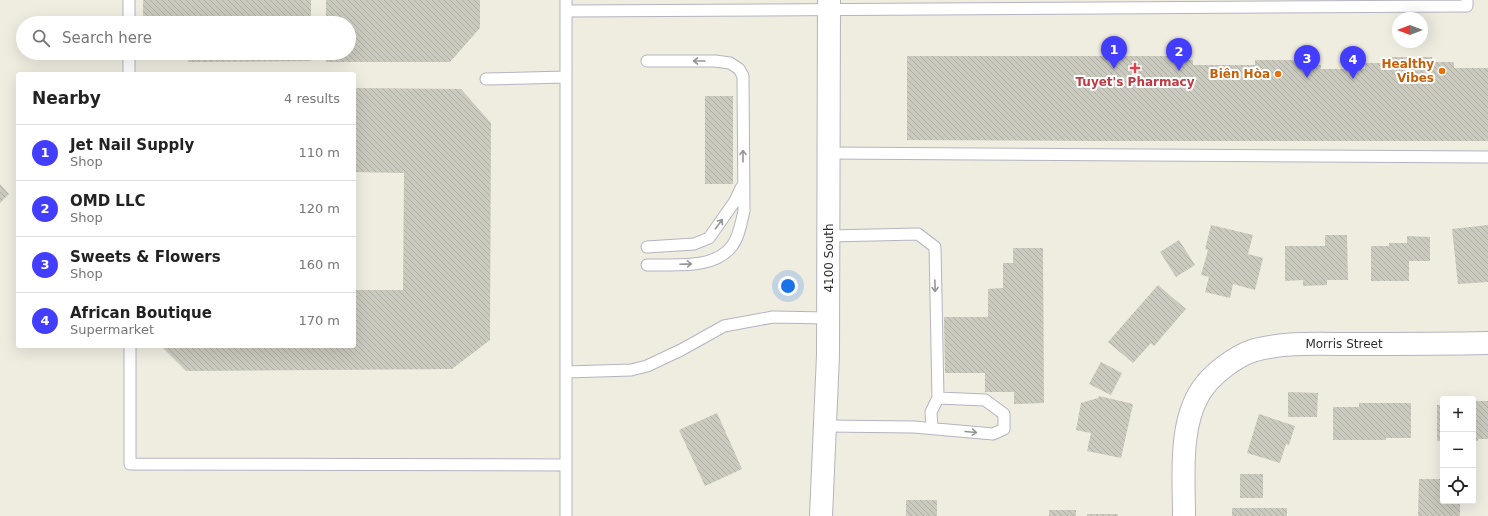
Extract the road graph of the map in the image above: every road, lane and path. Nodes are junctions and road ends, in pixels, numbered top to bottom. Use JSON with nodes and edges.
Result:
{"nodes":[{"id":1,"x":129,"y":0,"type":"edge"},
{"id":2,"x":1467,"y":0,"type":"edge"},
{"id":3,"x":1390,"y":3,"type":"edge"},
{"id":4,"x":919,"y":4,"type":"edge"},
{"id":5,"x":566,"y":5,"type":"edge"},
{"id":6,"x":829,"y":5,"type":"edge"},
{"id":7,"x":129,"y":16,"type":"edge"},
{"id":8,"x":129,"y":60,"type":"edge"},
{"id":9,"x":647,"y":61,"type":"dead end"},
{"id":10,"x":129,"y":72,"type":"edge"},
{"id":11,"x":566,"y":77,"type":"junction"},
{"id":12,"x":486,"y":79,"type":"dead end"},
{"id":13,"x":829,"y":154,"type":"junction"},
{"id":14,"x":1488,"y":157,"type":"edge"},
{"id":15,"x":743,"y":184,"type":"junction"},
{"id":16,"x":829,"y":236,"type":"junction"},
{"id":17,"x":647,"y":247,"type":"dead end"},
{"id":18,"x":647,"y":265,"type":"dead end"},
{"id":19,"x":828,"y":318,"type":"junction"},
{"id":20,"x":1488,"y":344,"type":"edge"},
{"id":21,"x":130,"y":348,"type":"edge"},
{"id":22,"x":566,"y":372,"type":"junction"},
{"id":23,"x":938,"y":398,"type":"junction"},
{"id":24,"x":826,"y":426,"type":"junction"},
{"id":25,"x":932,"y":428,"type":"junction"},
{"id":26,"x":566,"y":465,"type":"junction"},
{"id":27,"x":566,"y":516,"type":"edge"},
{"id":28,"x":821,"y":516,"type":"edge"},
{"id":29,"x":1184,"y":516,"type":"edge"}],
"edges":[{"from":1,"to":7,"type":"lane"},
{"from":2,"to":3,"type":"lane"},
{"from":3,"to":4,"type":"lane"},
{"from":4,"to":6,"type":"lane"},
{"from":5,"to":6,"type":"lane"},
{"from":5,"to":11,"type":"lane"},
{"from":6,"to":13,"type":"main road","name":"4100 South"},
{"from":8,"to":10,"type":"lane"},
{"from":15,"to":9,"type":"lane","one_way":true},
{"from":11,"to":12,"type":"lane"},
{"from":11,"to":22,"type":"lane"},
{"from":13,"to":14,"type":"lane"},
{"from":13,"to":16,"type":"main road","name":"4100 South"},
{"from":17,"to":15,"type":"lane","one_way":true},
{"from":18,"to":15,"type":"lane","one_way":true},
{"from":16,"to":19,"type":"main road","name":"4100 South"},
{"from":16,"to":23,"type":"lane","one_way":true},
{"from":19,"to":22,"type":"lane"},
{"from":19,"to":24,"type":"main road","name":"4100 South"},
{"from":20,"to":29,"type":"main road","name":"Morris Street"},
{"from":21,"to":26,"type":"lane"},
{"from":22,"to":26,"type":"lane"},
{"from":23,"to":25,"type":"lane"},
{"from":25,"to":23,"type":"lane","one_way":true},
{"from":24,"to":25,"type":"lane"},
{"from":24,"to":28,"type":"main road","name":"4100 South"},
{"from":26,"to":27,"type":"lane"}]}
